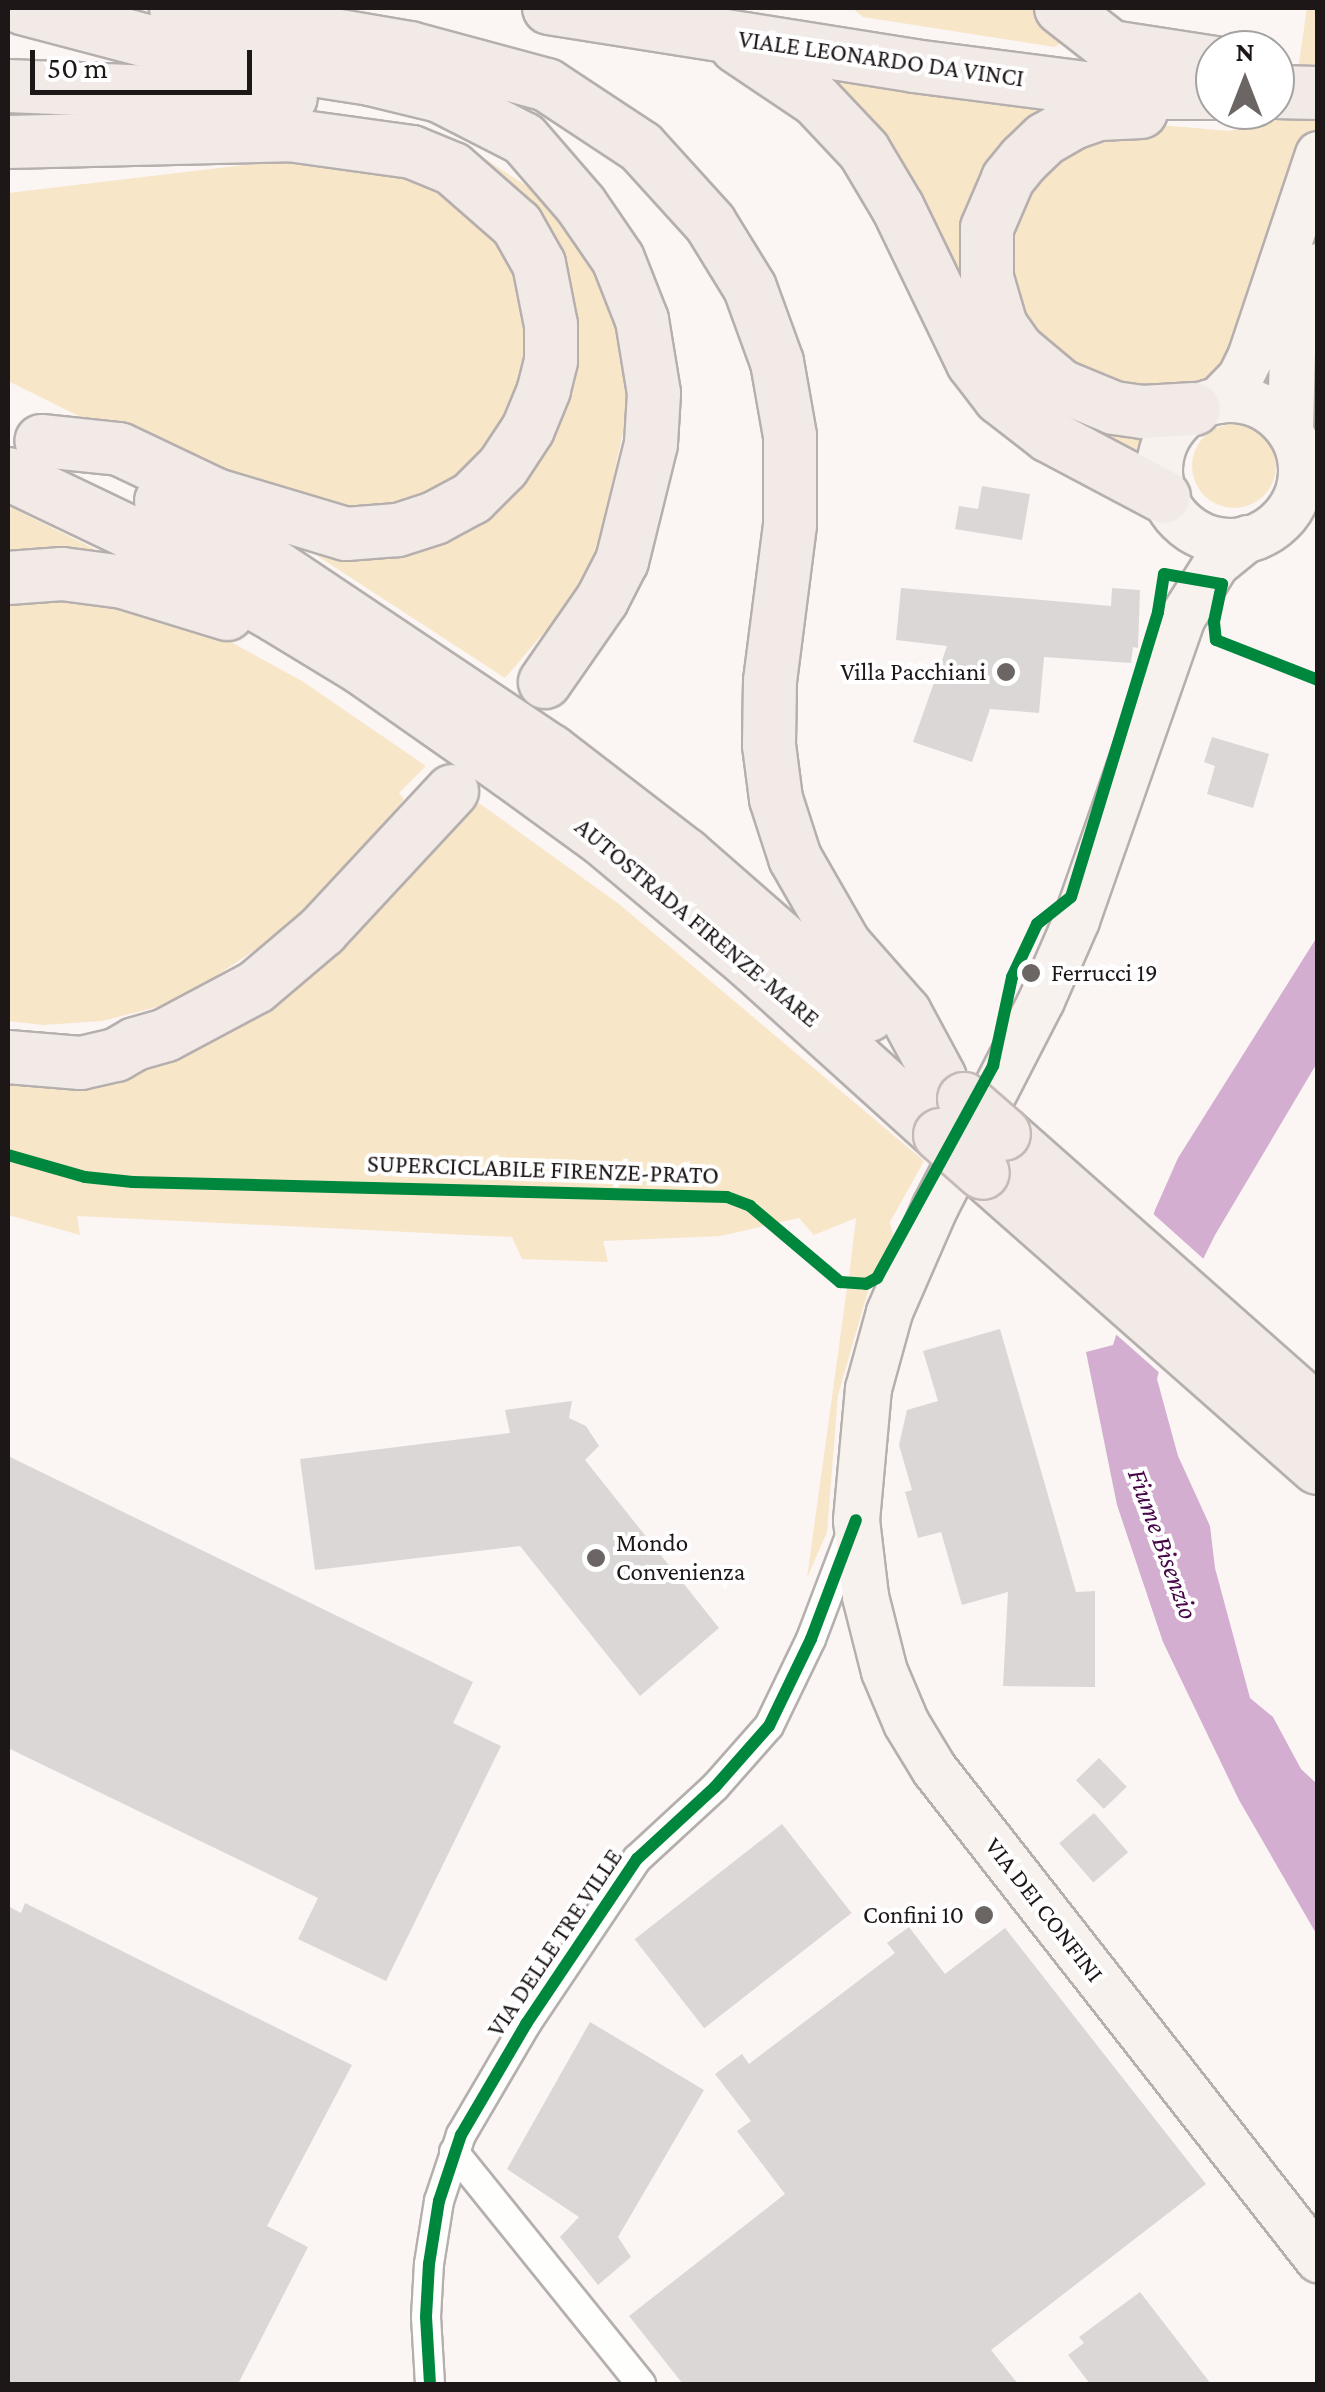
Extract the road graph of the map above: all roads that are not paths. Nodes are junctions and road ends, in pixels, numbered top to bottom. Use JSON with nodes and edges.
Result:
{"nodes":[{"id":1,"x":22,"y":8,"type":"edge"},
{"id":2,"x":176,"y":8,"type":"edge"},
{"id":3,"x":549,"y":8,"type":"edge"},
{"id":4,"x":1061,"y":8,"type":"edge"},
{"id":5,"x":725,"y":21,"type":"edge"},
{"id":6,"x":1195,"y":60,"type":"edge"},
{"id":7,"x":1195,"y":82,"type":"edge"},
{"id":8,"x":8,"y":86,"type":"edge"},
{"id":9,"x":1195,"y":93,"type":"edge"},
{"id":10,"x":1195,"y":114,"type":"edge"},
{"id":11,"x":8,"y":142,"type":"edge"},
{"id":12,"x":1318,"y":154,"type":"edge"},
{"id":13,"x":581,"y":205,"type":"junction"},
{"id":14,"x":1318,"y":266,"type":"edge"},
{"id":15,"x":1206,"y":404,"type":"junction"},
{"id":16,"x":1290,"y":432,"type":"junction"},
{"id":17,"x":19,"y":447,"type":"edge"},
{"id":18,"x":1172,"y":508,"type":"junction"},
{"id":19,"x":1247,"y":538,"type":"junction"},
{"id":20,"x":8,"y":578,"type":"edge"},
{"id":21,"x":1182,"y":616,"type":"junction"},
{"id":22,"x":363,"y":669,"type":"junction"},
{"id":23,"x":545,"y":682,"type":"dead end"},
{"id":24,"x":452,"y":791,"type":"dead end"},
{"id":25,"x":8,"y":1034,"type":"edge"},
{"id":26,"x":134,"y":1044,"type":"junction"},
{"id":27,"x":8,"y":1057,"type":"edge"},
{"id":28,"x":948,"y":1104,"type":"junction"},
{"id":29,"x":1192,"y":1328,"type":"junction"},
{"id":30,"x":1318,"y":1412,"type":"edge"},
{"id":31,"x":1318,"y":1468,"type":"edge"},
{"id":32,"x":856,"y":1520,"type":"junction"},
{"id":33,"x":454,"y":2152,"type":"junction"},
{"id":34,"x":1318,"y":2259,"type":"edge"},
{"id":35,"x":430,"y":2384,"type":"edge"},
{"id":36,"x":641,"y":2384,"type":"edge"}],
"edges":[{"from":1,"to":13,"type":"highway"},
{"from":2,"to":28,"type":"highway"},
{"from":3,"to":5,"type":"highway","name":"VIALE LEONARDO DA VINCI"},
{"from":4,"to":6,"type":"highway"},
{"from":5,"to":7,"type":"highway","name":"VIALE LEONARDO DA VINCI"},
{"from":5,"to":9,"type":"highway","name":"VIALE LEONARDO DA VINCI"},
{"from":5,"to":18,"type":"highway"},
{"from":8,"to":13,"type":"highway"},
{"from":10,"to":15,"type":"highway"},
{"from":11,"to":17,"type":"highway"},
{"from":12,"to":15,"type":"main road"},
{"from":13,"to":23,"type":"highway"},
{"from":14,"to":16,"type":"main road"},
{"from":15,"to":16,"type":"main road"},
{"from":15,"to":18,"type":"main road"},
{"from":16,"to":19,"type":"main road"},
{"from":17,"to":22,"type":"highway","name":"AUTOSTRADA FIRENZE-MARE"},
{"from":17,"to":28,"type":"highway","name":"AUTOSTRADA FIRENZE-MARE"},
{"from":18,"to":19,"type":"main road"},
{"from":18,"to":21,"type":"main road"},
{"from":19,"to":21,"type":"main road"},
{"from":20,"to":22,"type":"highway"},
{"from":21,"to":32,"type":"main road","name":"VIA DEI CONFINI"},
{"from":22,"to":28,"type":"highway","name":"AUTOSTRADA FIRENZE-MARE"},
{"from":24,"to":26,"type":"highway"},
{"from":25,"to":26,"type":"highway"},
{"from":26,"to":27,"type":"highway"},
{"from":28,"to":29,"type":"highway","name":"AUTOSTRADA FIRENZE-MARE","bridge":true},
{"from":29,"to":30,"type":"highway","name":"AUTOSTRADA FIRENZE-MARE"},
{"from":29,"to":31,"type":"highway","name":"AUTOSTRADA FIRENZE-MARE"},
{"from":32,"to":33,"type":"street","name":"VIA DELLE TRE VILLE"},
{"from":32,"to":34,"type":"main road","name":"VIA DEI CONFINI"},
{"from":33,"to":35,"type":"street","name":"VIA DELLE TRE VILLE"},
{"from":33,"to":36,"type":"street"}]}
